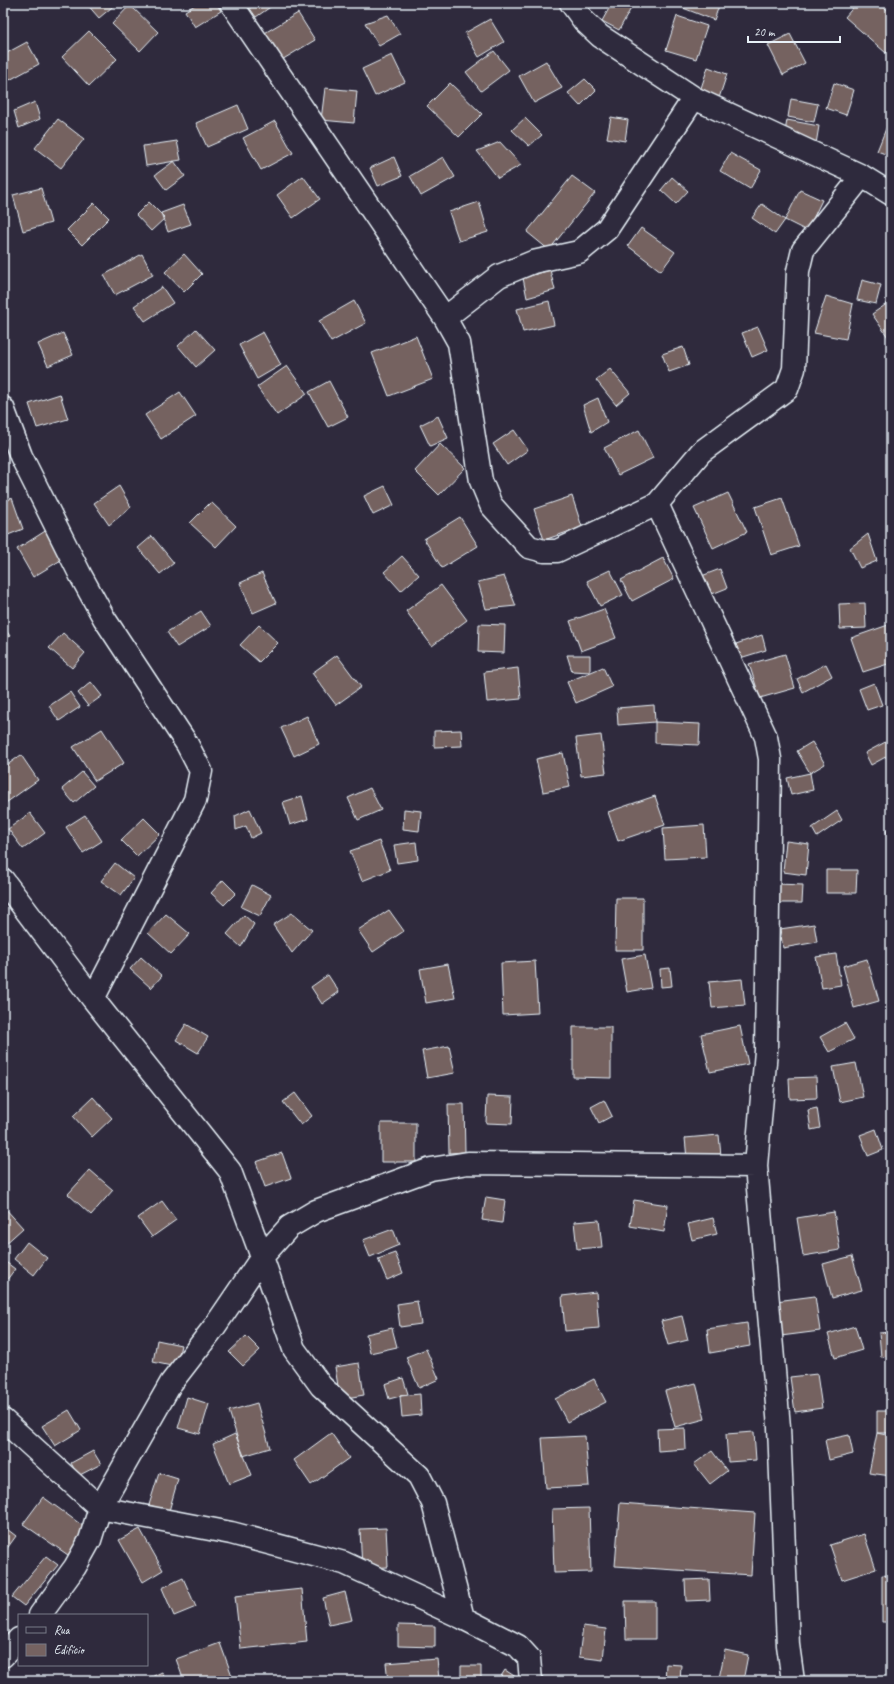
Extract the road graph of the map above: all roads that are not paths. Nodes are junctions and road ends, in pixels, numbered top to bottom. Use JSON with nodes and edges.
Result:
{"nodes":[{"id":1,"x":232,"y":3,"type":"edge"},
{"id":2,"x":571,"y":3,"type":"edge"},
{"id":3,"x":694,"y":98,"type":"junction"},
{"id":4,"x":862,"y":176,"type":"junction"},
{"id":5,"x":891,"y":194,"type":"edge"},
{"id":6,"x":445,"y":318,"type":"junction"},
{"id":7,"x":3,"y":408,"type":"edge"},
{"id":8,"x":657,"y":504,"type":"junction"},
{"id":9,"x":3,"y":880,"type":"edge"},
{"id":10,"x":93,"y":999,"type":"junction"},
{"id":11,"x":756,"y":1166,"type":"junction"},
{"id":12,"x":262,"y":1257,"type":"junction"},
{"id":13,"x":3,"y":1420,"type":"edge"},
{"id":14,"x":100,"y":1508,"type":"junction"},
{"id":15,"x":41,"y":1614,"type":"edge"},
{"id":16,"x":463,"y":1618,"type":"junction"},
{"id":17,"x":18,"y":1640,"type":"edge"},
{"id":18,"x":3,"y":1656,"type":"edge"},
{"id":19,"x":532,"y":1681,"type":"edge"},
{"id":20,"x":793,"y":1681,"type":"edge"}],
"edges":[{"from":1,"to":6,"type":"street"},
{"from":2,"to":3,"type":"street"},
{"from":3,"to":4,"type":"street"},
{"from":3,"to":6,"type":"street"},
{"from":4,"to":5,"type":"street"},
{"from":4,"to":8,"type":"street"},
{"from":6,"to":8,"type":"street"},
{"from":7,"to":10,"type":"street"},
{"from":8,"to":11,"type":"street"},
{"from":9,"to":10,"type":"street"},
{"from":10,"to":12,"type":"street"},
{"from":11,"to":12,"type":"street"},
{"from":11,"to":20,"type":"street"},
{"from":12,"to":14,"type":"street"},
{"from":12,"to":16,"type":"street"},
{"from":13,"to":14,"type":"street"},
{"from":14,"to":15,"type":"street"},
{"from":14,"to":16,"type":"street"},
{"from":16,"to":19,"type":"street"},
{"from":17,"to":18,"type":"street"}]}
